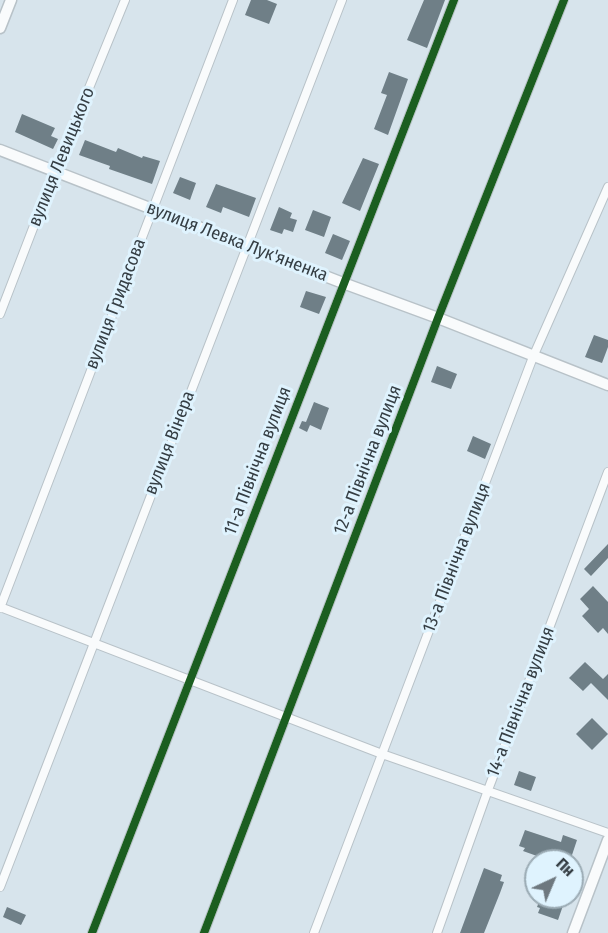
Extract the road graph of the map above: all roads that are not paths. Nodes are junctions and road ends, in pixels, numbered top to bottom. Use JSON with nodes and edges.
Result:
{"nodes":[{"id":1,"x":11,"y":0,"type":"edge"},
{"id":2,"x":125,"y":0,"type":"edge"},
{"id":3,"x":233,"y":0,"type":"edge"},
{"id":4,"x":342,"y":0,"type":"edge"},
{"id":5,"x":454,"y":0,"type":"edge"},
{"id":6,"x":564,"y":0,"type":"edge"},
{"id":7,"x":0,"y":28,"type":"edge"},
{"id":8,"x":0,"y":150,"type":"edge"},
{"id":9,"x":55,"y":171,"type":"junction"},
{"id":10,"x":608,"y":187,"type":"edge"},
{"id":11,"x":152,"y":210,"type":"junction"},
{"id":12,"x":246,"y":246,"type":"junction"},
{"id":13,"x":343,"y":283,"type":"junction"},
{"id":14,"x":0,"y":314,"type":"edge"},
{"id":15,"x":438,"y":318,"type":"junction"},
{"id":16,"x":533,"y":357,"type":"junction"},
{"id":17,"x":608,"y":385,"type":"edge"},
{"id":18,"x":608,"y":472,"type":"edge"},
{"id":19,"x":0,"y":607,"type":"edge"},
{"id":20,"x":93,"y":643,"type":"junction"},
{"id":21,"x":189,"y":680,"type":"junction"},
{"id":22,"x":287,"y":716,"type":"junction"},
{"id":23,"x":382,"y":754,"type":"junction"},
{"id":24,"x":488,"y":790,"type":"junction"},
{"id":25,"x":608,"y":834,"type":"edge"},
{"id":26,"x":608,"y":840,"type":"edge"},
{"id":27,"x":0,"y":887,"type":"edge"},
{"id":28,"x":92,"y":933,"type":"edge"},
{"id":29,"x":204,"y":933,"type":"edge"},
{"id":30,"x":314,"y":933,"type":"edge"},
{"id":31,"x":437,"y":933,"type":"edge"},
{"id":32,"x":573,"y":933,"type":"edge"}],
"edges":[{"from":1,"to":7,"type":"street"},
{"from":2,"to":9,"type":"street","name":"вулиця Левицького"},
{"from":3,"to":11,"type":"street","name":"вулиця Гридасова"},
{"from":4,"to":12,"type":"street","name":"вулиця Вінера"},
{"from":5,"to":13,"type":"street","name":"11-а Північна вулиця"},
{"from":6,"to":15,"type":"street","name":"12-а Північна вулиця"},
{"from":8,"to":9,"type":"street","name":"вулиця Левка Лук'яненка"},
{"from":9,"to":11,"type":"street","name":"вулиця Левка Лук'яненка"},
{"from":9,"to":14,"type":"street","name":"вулиця Левицького"},
{"from":10,"to":16,"type":"street","name":"13-а Північна вулиця"},
{"from":11,"to":12,"type":"street","name":"вулиця Левка Лук'яненка"},
{"from":11,"to":19,"type":"street","name":"вулиця Гридасова"},
{"from":12,"to":13,"type":"street","name":"вулиця Левка Лук'яненка"},
{"from":12,"to":20,"type":"street","name":"вулиця Вінера"},
{"from":13,"to":15,"type":"street","name":"вулиця Левка Лук'яненка"},
{"from":13,"to":21,"type":"street","name":"11-а Північна вулиця"},
{"from":15,"to":16,"type":"street","name":"вулиця Левка Лук'яненка"},
{"from":15,"to":22,"type":"street","name":"12-а Північна вулиця"},
{"from":16,"to":17,"type":"street","name":"вулиця Левка Лук'яненка"},
{"from":16,"to":23,"type":"street","name":"13-а Північна вулиця"},
{"from":18,"to":24,"type":"street","name":"14-а Північна вулиця"},
{"from":19,"to":20,"type":"street"},
{"from":20,"to":21,"type":"street"},
{"from":20,"to":27,"type":"street","name":"вулиця Вінера"},
{"from":21,"to":22,"type":"street"},
{"from":21,"to":28,"type":"street","name":"11-а Північна вулиця"},
{"from":22,"to":23,"type":"street"},
{"from":22,"to":29,"type":"street","name":"12-а Північна вулиця"},
{"from":23,"to":24,"type":"street"},
{"from":23,"to":30,"type":"street","name":"13-а Північна вулиця"},
{"from":24,"to":25,"type":"street"},
{"from":24,"to":31,"type":"street","name":"14-а Північна вулиця"},
{"from":26,"to":32,"type":"street"}]}
